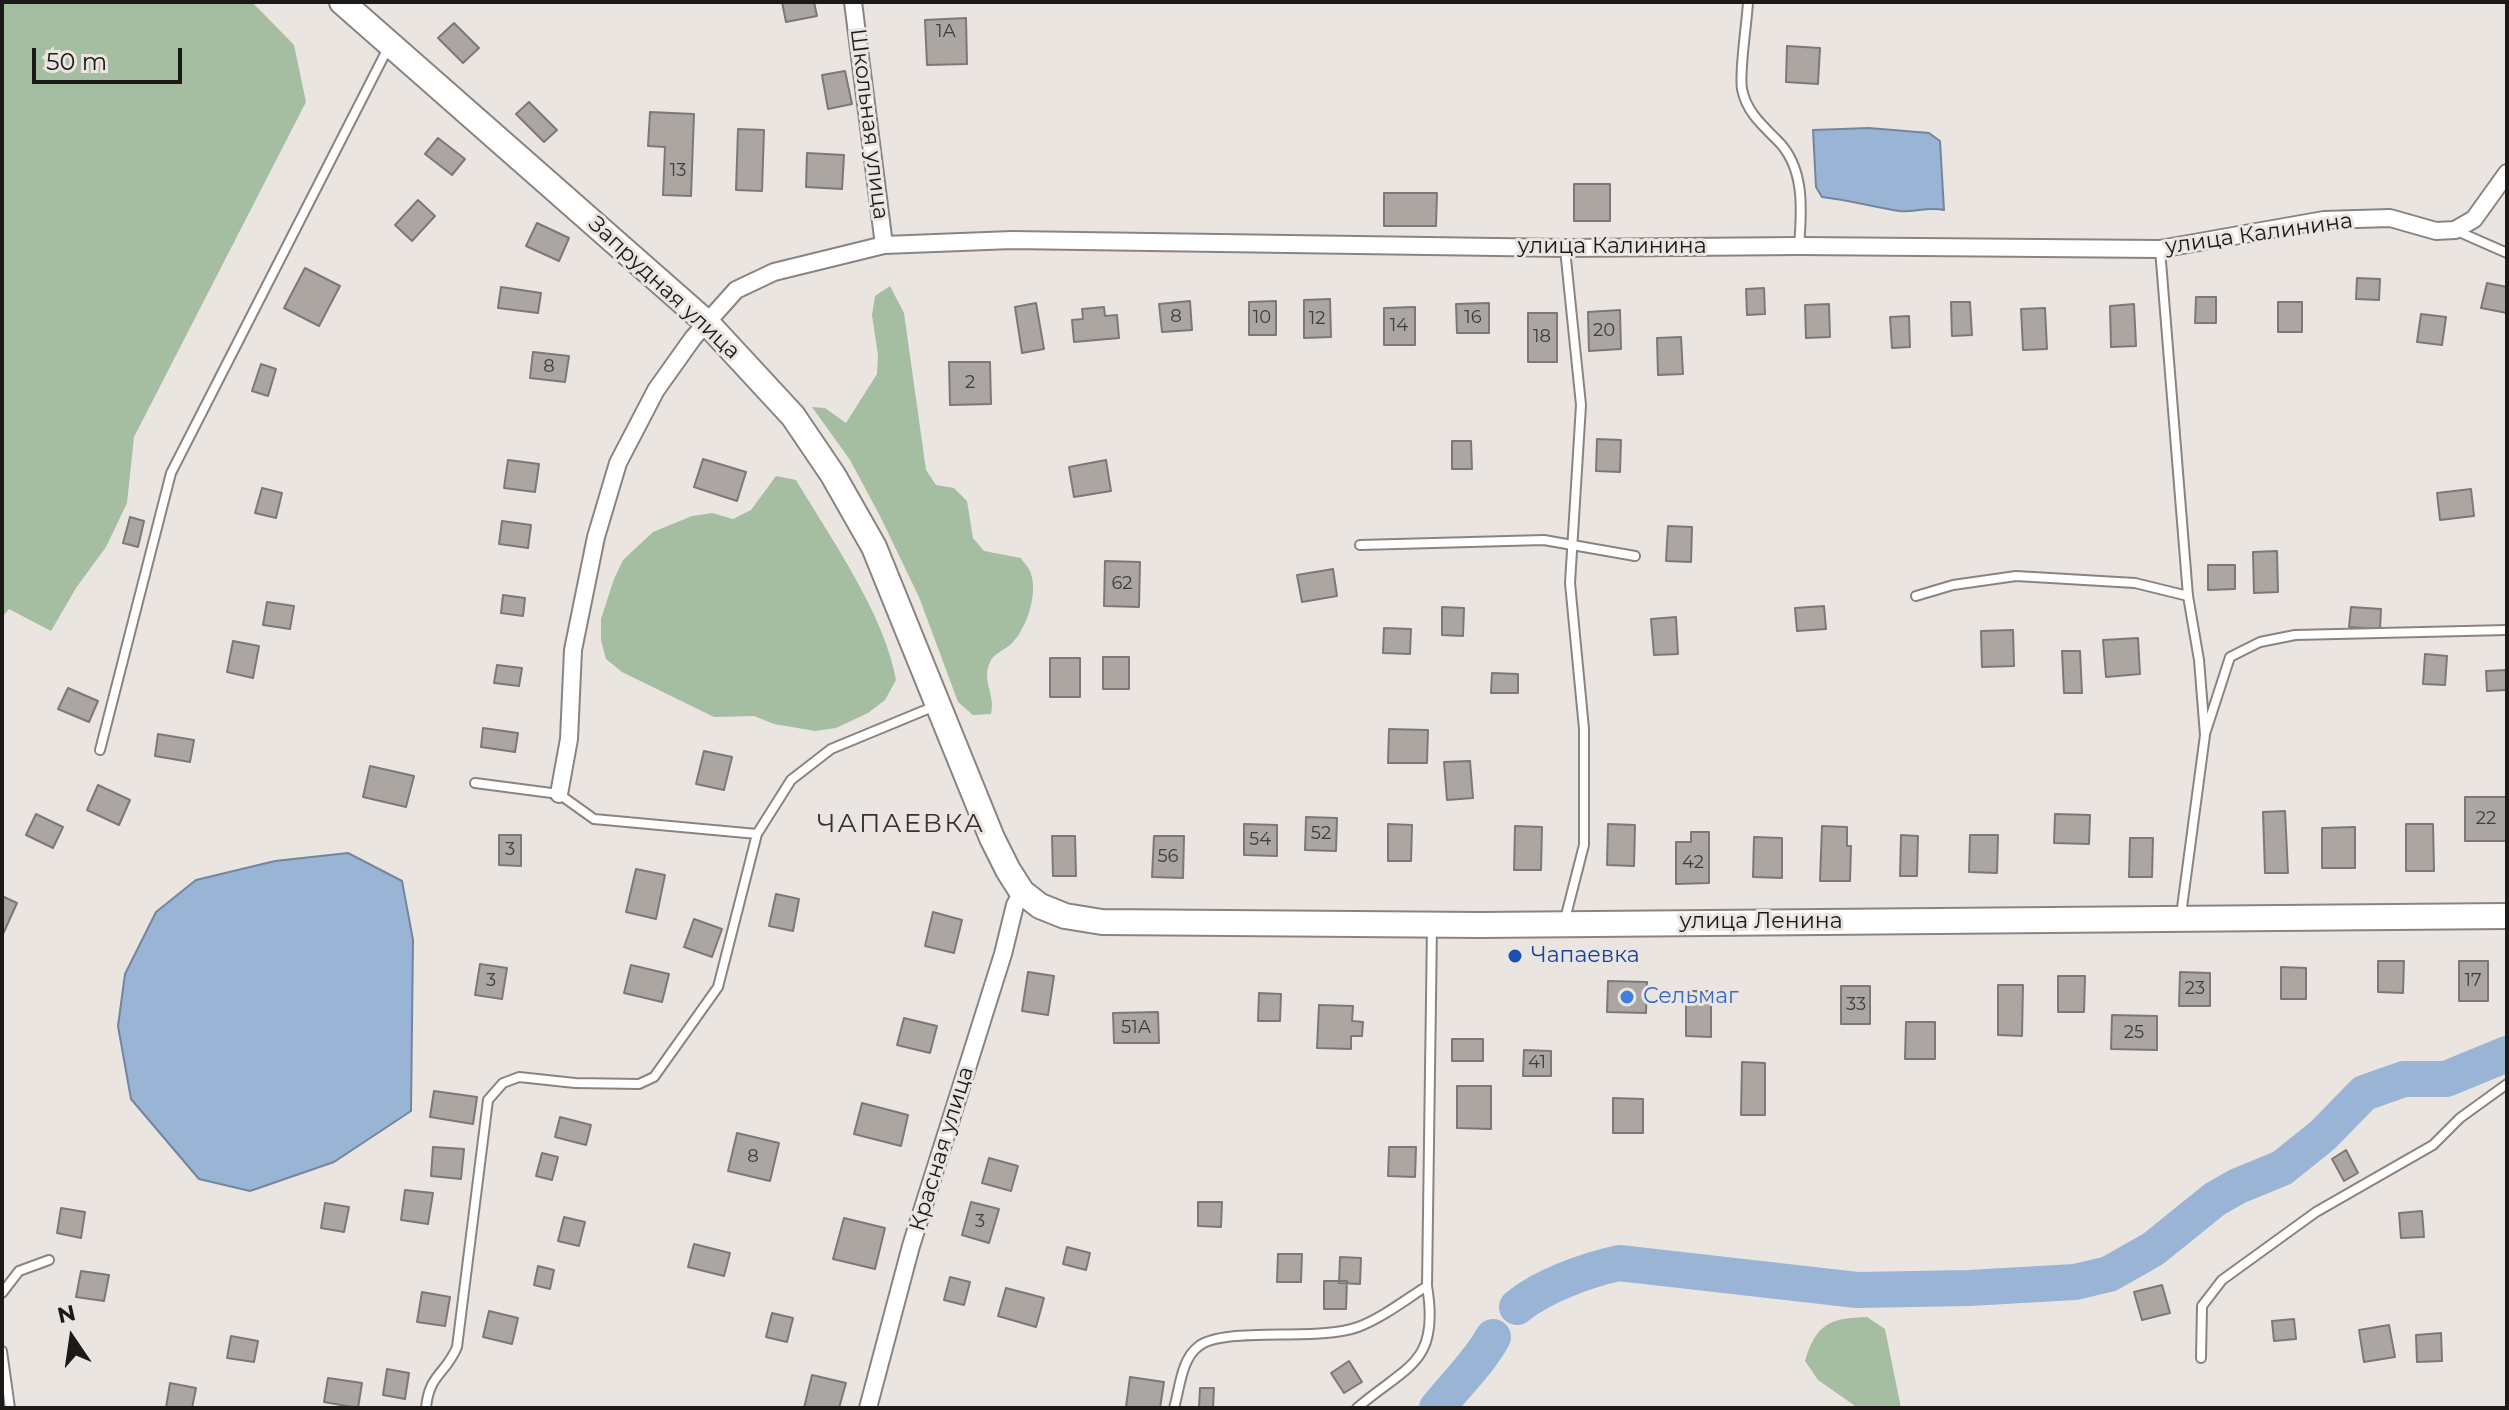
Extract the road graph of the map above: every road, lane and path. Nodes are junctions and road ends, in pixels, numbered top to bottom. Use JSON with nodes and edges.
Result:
{"nodes":[{"id":1,"x":853,"y":2,"type":"edge"},
{"id":2,"x":1748,"y":2,"type":"edge"},
{"id":3,"x":344,"y":4,"type":"edge"},
{"id":4,"x":390,"y":44,"type":"junction"},
{"id":5,"x":2507,"y":173,"type":"edge"},
{"id":6,"x":2455,"y":230,"type":"junction"},
{"id":7,"x":884,"y":245,"type":"junction"},
{"id":8,"x":1799,"y":246,"type":"junction"},
{"id":9,"x":1565,"y":248,"type":"junction"},
{"id":10,"x":2160,"y":249,"type":"junction"},
{"id":11,"x":2507,"y":253,"type":"edge"},
{"id":12,"x":707,"y":323,"type":"junction"},
{"id":13,"x":1360,"y":545,"type":"dead end"},
{"id":14,"x":1570,"y":546,"type":"junction"},
{"id":15,"x":1635,"y":556,"type":"dead end"},
{"id":16,"x":1916,"y":596,"type":"dead end"},
{"id":17,"x":2188,"y":596,"type":"junction"},
{"id":18,"x":2507,"y":630,"type":"edge"},
{"id":19,"x":939,"y":704,"type":"junction"},
{"id":20,"x":2205,"y":735,"type":"junction"},
{"id":21,"x":100,"y":750,"type":"dead end"},
{"id":22,"x":475,"y":783,"type":"dead end"},
{"id":23,"x":559,"y":794,"type":"junction"},
{"id":24,"x":757,"y":834,"type":"junction"},
{"id":25,"x":1022,"y":892,"type":"junction"},
{"id":26,"x":2507,"y":916,"type":"edge"},
{"id":27,"x":2180,"y":920,"type":"junction"},
{"id":28,"x":1431,"y":924,"type":"junction"},
{"id":29,"x":1564,"y":924,"type":"junction"},
{"id":30,"x":2507,"y":1084,"type":"edge"},
{"id":31,"x":49,"y":1260,"type":"dead end"},
{"id":32,"x":1427,"y":1286,"type":"junction"},
{"id":33,"x":2,"y":1293,"type":"edge"},
{"id":34,"x":2,"y":1351,"type":"edge"},
{"id":35,"x":2201,"y":1358,"type":"dead end"},
{"id":36,"x":10,"y":1408,"type":"edge"},
{"id":37,"x":426,"y":1408,"type":"edge"},
{"id":38,"x":868,"y":1408,"type":"edge"},
{"id":39,"x":1174,"y":1408,"type":"edge"},
{"id":40,"x":1357,"y":1408,"type":"edge"}],
"edges":[{"from":1,"to":7,"type":"street","name":"Школьная улица"},
{"from":2,"to":8,"type":"lane"},
{"from":3,"to":4,"type":"street","name":"Запрудная улица"},
{"from":4,"to":12,"type":"street","name":"Запрудная улица"},
{"from":4,"to":21,"type":"lane"},
{"from":5,"to":6,"type":"street"},
{"from":6,"to":10,"type":"street","name":"улица Калинина"},
{"from":6,"to":11,"type":"lane"},
{"from":7,"to":9,"type":"street","name":"улица Калинина"},
{"from":7,"to":12,"type":"street","name":"улица Калинина"},
{"from":8,"to":9,"type":"street","name":"улица Калинина"},
{"from":8,"to":10,"type":"street","name":"улица Калинина"},
{"from":9,"to":14,"type":"lane"},
{"from":10,"to":17,"type":"lane"},
{"from":12,"to":19,"type":"street","name":"Запрудная улица"},
{"from":12,"to":23,"type":"street","name":"улица Калинина"},
{"from":13,"to":14,"type":"lane"},
{"from":14,"to":15,"type":"lane"},
{"from":14,"to":29,"type":"lane"},
{"from":16,"to":17,"type":"lane"},
{"from":17,"to":20,"type":"lane"},
{"from":18,"to":20,"type":"lane"},
{"from":19,"to":24,"type":"lane"},
{"from":19,"to":25,"type":"street","name":"Запрудная улица"},
{"from":20,"to":27,"type":"lane"},
{"from":22,"to":23,"type":"lane"},
{"from":23,"to":24,"type":"lane"},
{"from":24,"to":37,"type":"lane"},
{"from":25,"to":28,"type":"street","name":"улица Ленина"},
{"from":25,"to":38,"type":"street","name":"Красная улица"},
{"from":26,"to":27,"type":"street","name":"улица Ленина"},
{"from":27,"to":29,"type":"street","name":"улица Ленина"},
{"from":28,"to":29,"type":"street","name":"улица Ленина"},
{"from":28,"to":32,"type":"lane"},
{"from":30,"to":35,"type":"lane"},
{"from":31,"to":33,"type":"lane"},
{"from":32,"to":39,"type":"lane"},
{"from":32,"to":40,"type":"lane"},
{"from":34,"to":36,"type":"lane"}]}
